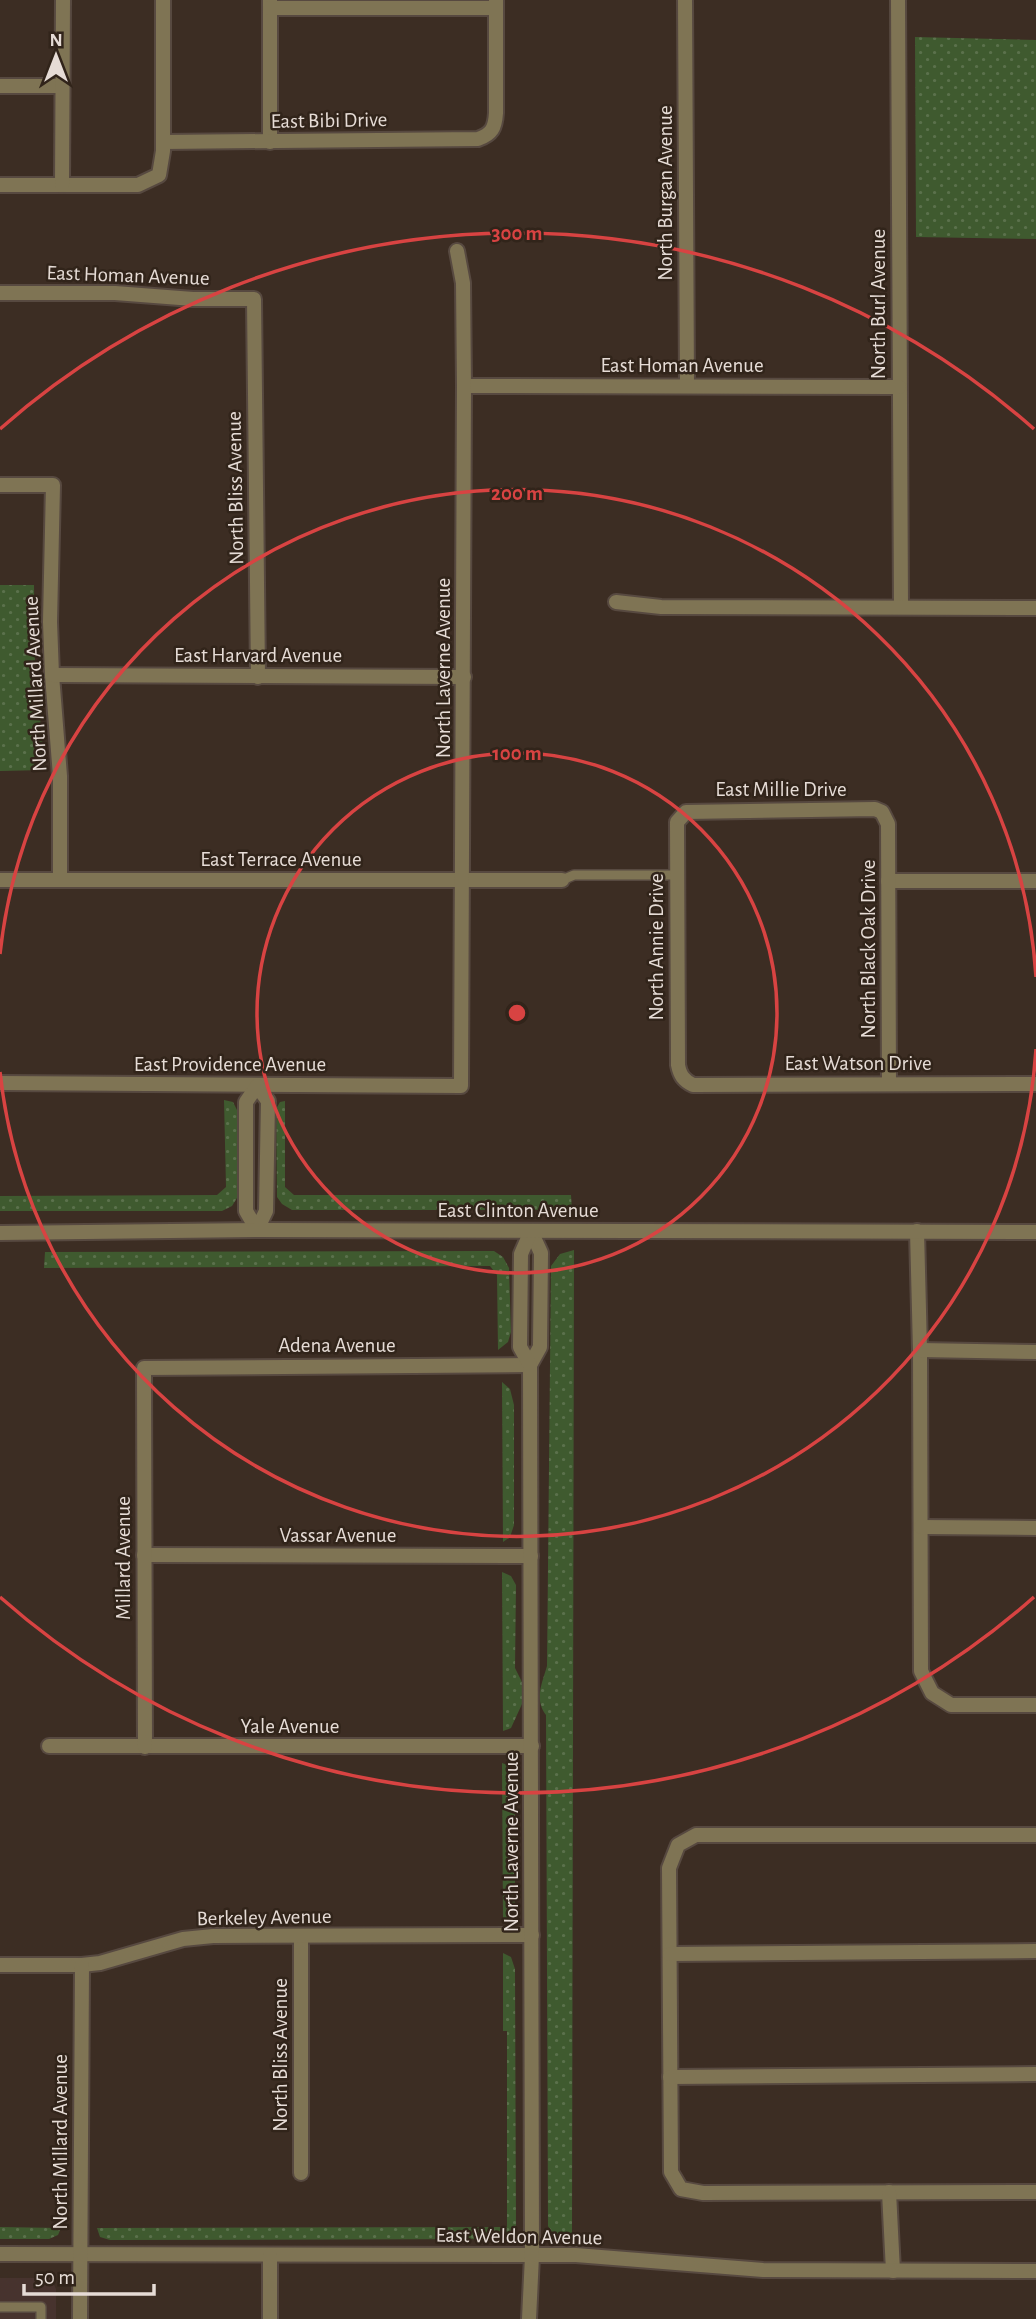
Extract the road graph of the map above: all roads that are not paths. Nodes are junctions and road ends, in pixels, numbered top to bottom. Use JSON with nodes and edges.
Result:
{"nodes":[{"id":1,"x":63,"y":0,"type":"edge"},
{"id":2,"x":163,"y":0,"type":"edge"},
{"id":3,"x":685,"y":0,"type":"edge"},
{"id":4,"x":898,"y":0,"type":"edge"},
{"id":5,"x":270,"y":4,"type":"edge"},
{"id":6,"x":496,"y":4,"type":"edge"},
{"id":7,"x":0,"y":86,"type":"edge"},
{"id":8,"x":62,"y":86,"type":"junction"},
{"id":9,"x":163,"y":142,"type":"junction"},
{"id":10,"x":270,"y":142,"type":"junction"},
{"id":11,"x":0,"y":185,"type":"edge"},
{"id":12,"x":62,"y":185,"type":"junction"},
{"id":13,"x":457,"y":251,"type":"dead end"},
{"id":14,"x":0,"y":293,"type":"edge"},
{"id":15,"x":254,"y":299,"type":"joint"},
{"id":16,"x":464,"y":386,"type":"junction"},
{"id":17,"x":687,"y":386,"type":"junction"},
{"id":18,"x":899,"y":387,"type":"junction"},
{"id":19,"x":0,"y":485,"type":"edge"},
{"id":20,"x":616,"y":602,"type":"dead end"},
{"id":21,"x":901,"y":607,"type":"junction"},
{"id":22,"x":1036,"y":608,"type":"edge"},
{"id":23,"x":52,"y":675,"type":"junction"},
{"id":24,"x":258,"y":677,"type":"junction"},
{"id":25,"x":464,"y":677,"type":"junction"},
{"id":26,"x":884,"y":814,"type":"joint"},
{"id":27,"x":680,"y":817,"type":"joint"},
{"id":28,"x":677,"y":875,"type":"junction"},
{"id":29,"x":0,"y":880,"type":"edge"},
{"id":30,"x":60,"y":880,"type":"junction"},
{"id":31,"x":462,"y":880,"type":"junction"},
{"id":32,"x":562,"y":880,"type":"joint"},
{"id":33,"x":888,"y":881,"type":"junction"},
{"id":34,"x":1036,"y":881,"type":"edge"},
{"id":35,"x":682,"y":1077,"type":"joint"},
{"id":36,"x":0,"y":1083,"type":"edge"},
{"id":37,"x":889,"y":1084,"type":"junction"},
{"id":38,"x":1036,"y":1084,"type":"edge"},
{"id":39,"x":257,"y":1086,"type":"junction"},
{"id":40,"x":461,"y":1086,"type":"joint"},
{"id":41,"x":257,"y":1230,"type":"junction"},
{"id":42,"x":531,"y":1231,"type":"junction"},
{"id":43,"x":917,"y":1231,"type":"junction"},
{"id":44,"x":1036,"y":1232,"type":"edge"},
{"id":45,"x":0,"y":1233,"type":"edge"},
{"id":46,"x":920,"y":1350,"type":"junction"},
{"id":47,"x":1036,"y":1352,"type":"edge"},
{"id":48,"x":530,"y":1365,"type":"junction"},
{"id":49,"x":144,"y":1368,"type":"joint"},
{"id":50,"x":921,"y":1527,"type":"junction"},
{"id":51,"x":1036,"y":1528,"type":"edge"},
{"id":52,"x":144,"y":1555,"type":"junction"},
{"id":53,"x":531,"y":1556,"type":"junction"},
{"id":54,"x":1036,"y":1704,"type":"edge"},
{"id":55,"x":49,"y":1746,"type":"dead end"},
{"id":56,"x":532,"y":1746,"type":"junction"},
{"id":57,"x":145,"y":1747,"type":"junction"},
{"id":58,"x":1036,"y":1835,"type":"edge"},
{"id":59,"x":532,"y":1936,"type":"junction"},
{"id":60,"x":301,"y":1937,"type":"junction"},
{"id":61,"x":1036,"y":1951,"type":"edge"},
{"id":62,"x":670,"y":1954,"type":"junction"},
{"id":63,"x":0,"y":1965,"type":"edge"},
{"id":64,"x":82,"y":1965,"type":"junction"},
{"id":65,"x":1036,"y":2074,"type":"edge"},
{"id":66,"x":670,"y":2077,"type":"junction"},
{"id":67,"x":301,"y":2173,"type":"dead end"},
{"id":68,"x":889,"y":2192,"type":"junction"},
{"id":69,"x":1036,"y":2192,"type":"edge"},
{"id":70,"x":0,"y":2254,"type":"edge"},
{"id":71,"x":81,"y":2255,"type":"junction"},
{"id":72,"x":270,"y":2255,"type":"junction"},
{"id":73,"x":532,"y":2256,"type":"junction"},
{"id":74,"x":893,"y":2271,"type":"junction"},
{"id":75,"x":1036,"y":2271,"type":"edge"},
{"id":76,"x":0,"y":2307,"type":"edge"},
{"id":77,"x":41,"y":2319,"type":"edge"},
{"id":78,"x":80,"y":2319,"type":"edge"},
{"id":79,"x":270,"y":2319,"type":"edge"},
{"id":80,"x":529,"y":2319,"type":"edge"}],
"edges":[{"from":1,"to":8,"type":"street"},
{"from":2,"to":9,"type":"street"},
{"from":3,"to":17,"type":"street","name":"North Burgan Avenue"},
{"from":4,"to":18,"type":"street","name":"North Burl Avenue"},
{"from":5,"to":6,"type":"street"},
{"from":5,"to":10,"type":"street"},
{"from":6,"to":10,"type":"street","name":"East Bibi Drive"},
{"from":7,"to":8,"type":"street"},
{"from":8,"to":12,"type":"street"},
{"from":9,"to":10,"type":"street","name":"East Bibi Drive"},
{"from":9,"to":12,"type":"street"},
{"from":11,"to":12,"type":"street"},
{"from":13,"to":16,"type":"street","name":"North Laverne Avenue"},
{"from":14,"to":15,"type":"street","name":"East Homan Avenue"},
{"from":15,"to":24,"type":"street","name":"North Bliss Avenue"},
{"from":16,"to":17,"type":"street","name":"East Homan Avenue"},
{"from":16,"to":25,"type":"street","name":"North Laverne Avenue"},
{"from":17,"to":18,"type":"street","name":"East Homan Avenue"},
{"from":18,"to":21,"type":"street","name":"North Burl Avenue"},
{"from":19,"to":23,"type":"street","name":"North Millard Avenue"},
{"from":20,"to":21,"type":"street"},
{"from":21,"to":22,"type":"street"},
{"from":23,"to":24,"type":"street","name":"East Harvard Avenue"},
{"from":23,"to":30,"type":"street","name":"North Millard Avenue"},
{"from":24,"to":25,"type":"street","name":"East Harvard Avenue"},
{"from":25,"to":31,"type":"street","name":"North Laverne Avenue"},
{"from":26,"to":27,"type":"street","name":"East Millie Drive"},
{"from":26,"to":33,"type":"street","name":"North Black Oak Drive"},
{"from":27,"to":28,"type":"street","name":"North Annie Drive"},
{"from":28,"to":32,"type":"lane"},
{"from":28,"to":35,"type":"street","name":"North Annie Drive"},
{"from":29,"to":30,"type":"street","name":"East Terrace Avenue"},
{"from":30,"to":31,"type":"street","name":"East Terrace Avenue"},
{"from":31,"to":32,"type":"street","name":"East Terrace Avenue"},
{"from":31,"to":40,"type":"street","name":"North Laverne Avenue"},
{"from":33,"to":34,"type":"street"},
{"from":33,"to":37,"type":"street","name":"North Black Oak Drive"},
{"from":35,"to":37,"type":"street","name":"East Watson Drive"},
{"from":36,"to":39,"type":"street","name":"East Providence Avenue"},
{"from":37,"to":38,"type":"street","name":"East Watson Drive"},
{"from":39,"to":40,"type":"street","name":"East Providence Avenue"},
{"from":39,"to":41,"type":"street"},
{"from":39,"to":41,"type":"street"},
{"from":41,"to":42,"type":"street","name":"East Clinton Avenue"},
{"from":41,"to":45,"type":"street","name":"East Clinton Avenue"},
{"from":42,"to":43,"type":"street","name":"East Clinton Avenue"},
{"from":42,"to":48,"type":"street"},
{"from":42,"to":48,"type":"street"},
{"from":43,"to":44,"type":"street","name":"East Clinton Avenue"},
{"from":43,"to":46,"type":"street"},
{"from":46,"to":47,"type":"street"},
{"from":46,"to":50,"type":"street"},
{"from":48,"to":49,"type":"street","name":"Adena Avenue"},
{"from":48,"to":53,"type":"street","name":"North Laverne Avenue"},
{"from":49,"to":52,"type":"street","name":"Millard Avenue"},
{"from":50,"to":51,"type":"street"},
{"from":50,"to":54,"type":"street"},
{"from":52,"to":53,"type":"street","name":"Vassar Avenue"},
{"from":52,"to":57,"type":"street","name":"Millard Avenue"},
{"from":53,"to":56,"type":"street","name":"North Laverne Avenue"},
{"from":55,"to":57,"type":"street","name":"Yale Avenue"},
{"from":56,"to":57,"type":"street","name":"Yale Avenue"},
{"from":56,"to":59,"type":"street","name":"North Laverne Avenue"},
{"from":58,"to":62,"type":"street"},
{"from":59,"to":60,"type":"street","name":"Berkeley Avenue"},
{"from":59,"to":73,"type":"street","name":"North Laverne Avenue"},
{"from":60,"to":64,"type":"street","name":"Berkeley Avenue"},
{"from":60,"to":67,"type":"street","name":"North Bliss Avenue"},
{"from":61,"to":62,"type":"street"},
{"from":62,"to":66,"type":"street"},
{"from":63,"to":64,"type":"street","name":"Berkeley Avenue"},
{"from":64,"to":71,"type":"street","name":"North Millard Avenue"},
{"from":65,"to":66,"type":"street"},
{"from":66,"to":68,"type":"street"},
{"from":68,"to":69,"type":"street"},
{"from":68,"to":74,"type":"street"},
{"from":70,"to":71,"type":"street","name":"East Weldon Avenue"},
{"from":71,"to":72,"type":"street","name":"East Weldon Avenue"},
{"from":71,"to":78,"type":"street","name":"North Millard Avenue"},
{"from":72,"to":73,"type":"street","name":"East Weldon Avenue"},
{"from":72,"to":79,"type":"street"},
{"from":73,"to":74,"type":"street","name":"East Weldon Avenue"},
{"from":73,"to":80,"type":"street","name":"North Laverne Avenue"},
{"from":74,"to":75,"type":"street","name":"East Weldon Avenue"},
{"from":76,"to":77,"type":"lane"}]}
